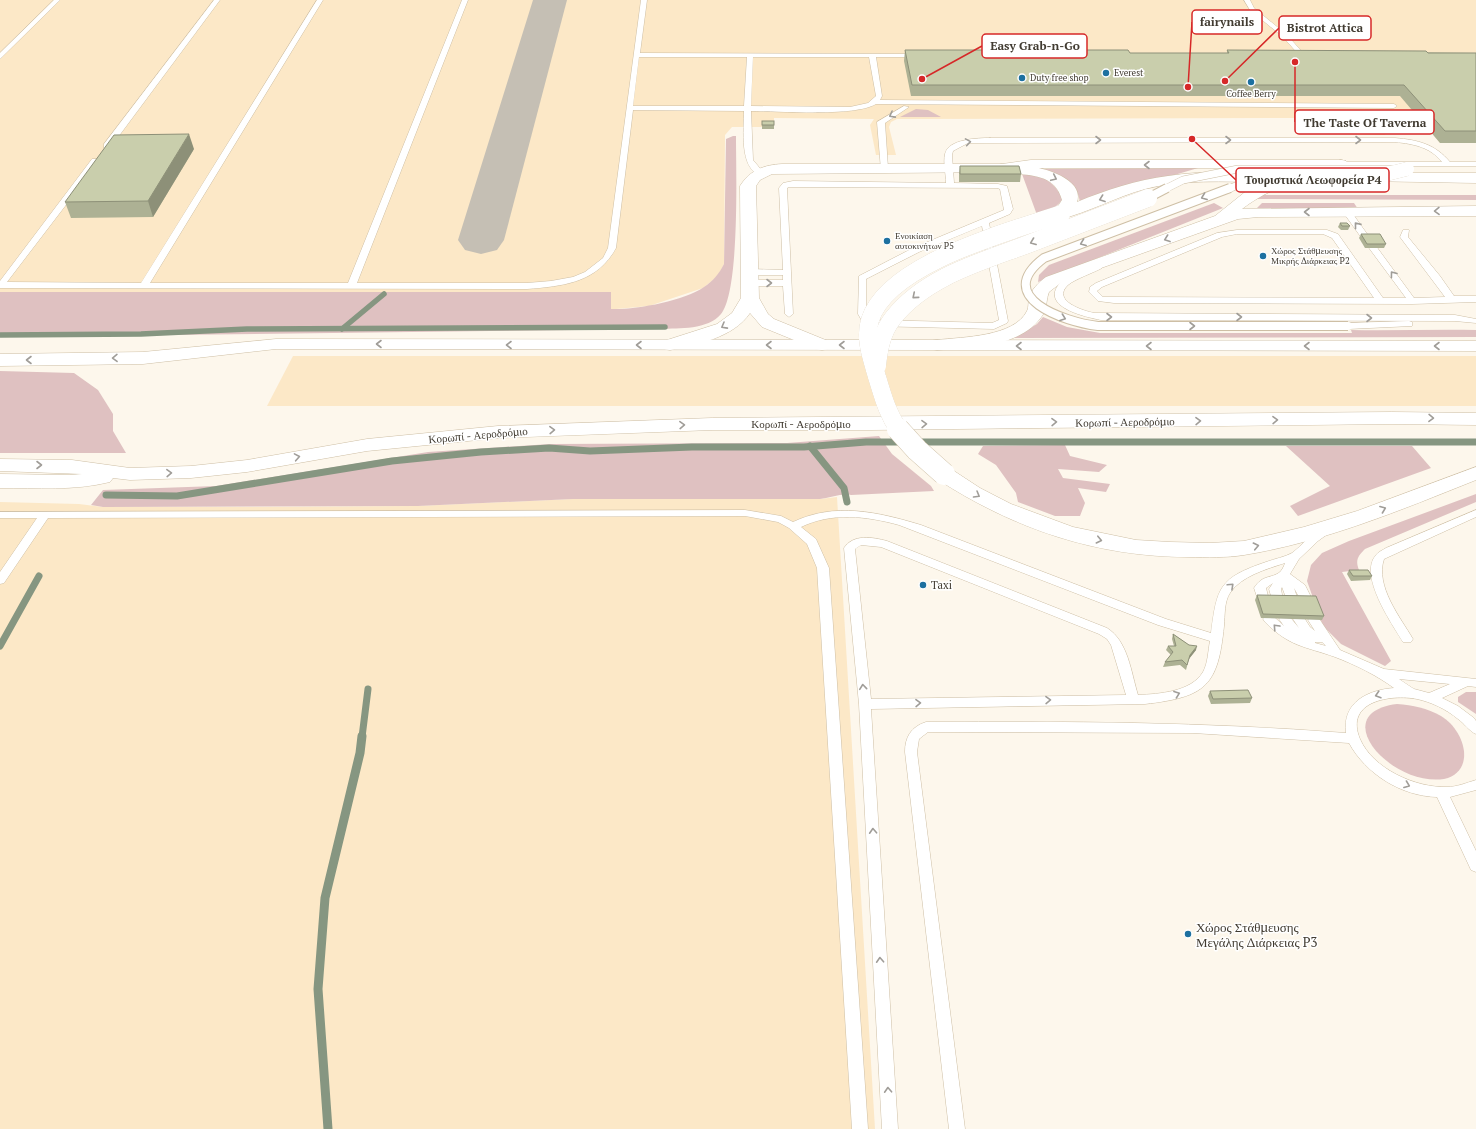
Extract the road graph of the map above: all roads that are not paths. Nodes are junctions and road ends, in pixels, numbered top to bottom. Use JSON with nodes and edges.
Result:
{"nodes":[{"id":1,"x":57,"y":0,"type":"edge"},
{"id":2,"x":218,"y":0,"type":"edge"},
{"id":3,"x":320,"y":0,"type":"edge"},
{"id":4,"x":465,"y":0,"type":"edge"},
{"id":5,"x":644,"y":0,"type":"edge"},
{"id":6,"x":1247,"y":0,"type":"edge"},
{"id":7,"x":636,"y":55,"type":"junction"},
{"id":8,"x":750,"y":55,"type":"junction"},
{"id":9,"x":872,"y":55,"type":"junction"},
{"id":10,"x":928,"y":55,"type":"edge"},
{"id":11,"x":1294,"y":55,"type":"edge"},
{"id":12,"x":1302,"y":55,"type":"junction"},
{"id":13,"x":1310,"y":55,"type":"edge"},
{"id":14,"x":0,"y":57,"type":"edge"},
{"id":15,"x":875,"y":102,"type":"junction"},
{"id":16,"x":1394,"y":106,"type":"dead end"},
{"id":17,"x":906,"y":107,"type":"dead end"},
{"id":18,"x":630,"y":108,"type":"junction"},
{"id":19,"x":747,"y":108,"type":"junction"},
{"id":20,"x":1341,"y":164,"type":"junction"},
{"id":21,"x":1448,"y":164,"type":"junction"},
{"id":22,"x":1476,"y":164,"type":"edge"},
{"id":23,"x":884,"y":168,"type":"junction"},
{"id":24,"x":948,"y":168,"type":"junction"},
{"id":25,"x":1002,"y":168,"type":"junction"},
{"id":26,"x":1406,"y":169,"type":"junction"},
{"id":27,"x":1476,"y":169,"type":"edge"},
{"id":28,"x":760,"y":173,"type":"junction"},
{"id":29,"x":1284,"y":178,"type":"junction"},
{"id":30,"x":1476,"y":178,"type":"edge"},
{"id":31,"x":1247,"y":183,"type":"junction"},
{"id":32,"x":1351,"y":183,"type":"junction"},
{"id":33,"x":1476,"y":183,"type":"edge"},
{"id":34,"x":950,"y":185,"type":"junction"},
{"id":35,"x":1150,"y":190,"type":"junction"},
{"id":36,"x":1476,"y":211,"type":"edge"},
{"id":37,"x":1347,"y":212,"type":"junction"},
{"id":38,"x":1062,"y":213,"type":"junction"},
{"id":39,"x":1216,"y":220,"type":"junction"},
{"id":40,"x":985,"y":223,"type":"junction"},
{"id":41,"x":1406,"y":232,"type":"dead end"},
{"id":42,"x":1366,"y":238,"type":"edge"},
{"id":43,"x":1373,"y":248,"type":"edge"},
{"id":44,"x":1109,"y":260,"type":"junction"},
{"id":45,"x":787,"y":273,"type":"junction"},
{"id":46,"x":788,"y":283,"type":"junction"},
{"id":47,"x":750,"y":284,"type":"junction"},
{"id":48,"x":0,"y":285,"type":"edge"},
{"id":49,"x":144,"y":285,"type":"junction"},
{"id":50,"x":352,"y":285,"type":"junction"},
{"id":51,"x":1451,"y":299,"type":"junction"},
{"id":52,"x":1380,"y":300,"type":"junction"},
{"id":53,"x":1476,"y":300,"type":"edge"},
{"id":54,"x":1412,"y":301,"type":"junction"},
{"id":55,"x":789,"y":314,"type":"dead end"},
{"id":56,"x":1475,"y":321,"type":"edge"},
{"id":57,"x":670,"y":345,"type":"junction"},
{"id":58,"x":822,"y":345,"type":"junction"},
{"id":59,"x":937,"y":345,"type":"junction"},
{"id":60,"x":0,"y":346,"type":"edge"},
{"id":61,"x":1476,"y":346,"type":"edge"},
{"id":62,"x":196,"y":351,"type":"junction"},
{"id":63,"x":0,"y":360,"type":"edge"},
{"id":64,"x":877,"y":379,"type":"junction"},
{"id":65,"x":1476,"y":419,"type":"edge"},
{"id":66,"x":0,"y":465,"type":"edge"},
{"id":67,"x":1476,"y":473,"type":"edge"},
{"id":68,"x":130,"y":474,"type":"junction"},
{"id":69,"x":0,"y":481,"type":"edge"},
{"id":70,"x":1476,"y":513,"type":"edge"},
{"id":71,"x":0,"y":515,"type":"edge"},
{"id":72,"x":45,"y":515,"type":"junction"},
{"id":73,"x":1346,"y":523,"type":"junction"},
{"id":74,"x":793,"y":526,"type":"junction"},
{"id":75,"x":1295,"y":556,"type":"junction"},
{"id":76,"x":1284,"y":575,"type":"junction"},
{"id":77,"x":0,"y":580,"type":"edge"},
{"id":78,"x":1263,"y":600,"type":"edge"},
{"id":79,"x":1277,"y":600,"type":"edge"},
{"id":80,"x":1292,"y":600,"type":"edge"},
{"id":81,"x":1307,"y":601,"type":"edge"},
{"id":82,"x":1269,"y":619,"type":"edge"},
{"id":83,"x":1285,"y":619,"type":"edge"},
{"id":84,"x":1300,"y":620,"type":"edge"},
{"id":85,"x":1314,"y":620,"type":"edge"},
{"id":86,"x":1216,"y":639,"type":"junction"},
{"id":87,"x":1407,"y":639,"type":"dead end"},
{"id":88,"x":1336,"y":653,"type":"junction"},
{"id":89,"x":1382,"y":673,"type":"junction"},
{"id":90,"x":1470,"y":683,"type":"edge"},
{"id":91,"x":1410,"y":693,"type":"junction"},
{"id":92,"x":1430,"y":698,"type":"junction"},
{"id":93,"x":1134,"y":699,"type":"junction"},
{"id":94,"x":865,"y":704,"type":"junction"},
{"id":95,"x":1476,"y":727,"type":"edge"},
{"id":96,"x":1353,"y":738,"type":"junction"},
{"id":97,"x":1476,"y":785,"type":"edge"},
{"id":98,"x":1442,"y":793,"type":"junction"},
{"id":99,"x":1476,"y":866,"type":"edge"},
{"id":100,"x":860,"y":1129,"type":"edge"},
{"id":101,"x":890,"y":1129,"type":"edge"},
{"id":102,"x":957,"y":1129,"type":"edge"}],
"edges":[{"from":1,"to":14,"type":"lane"},
{"from":2,"to":48,"type":"lane"},
{"from":3,"to":49,"type":"lane"},
{"from":4,"to":50,"type":"lane"},
{"from":5,"to":7,"type":"lane"},
{"from":6,"to":12,"type":"lane"},
{"from":7,"to":8,"type":"lane"},
{"from":7,"to":18,"type":"lane"},
{"from":8,"to":9,"type":"lane"},
{"from":8,"to":19,"type":"lane"},
{"from":9,"to":10,"type":"lane"},
{"from":9,"to":15,"type":"lane"},
{"from":11,"to":12,"type":"lane"},
{"from":12,"to":13,"type":"lane"},
{"from":15,"to":16,"type":"lane"},
{"from":15,"to":19,"type":"lane"},
{"from":17,"to":23,"type":"lane","one_way":true},
{"from":18,"to":19,"type":"lane"},
{"from":18,"to":50,"type":"lane"},
{"from":19,"to":28,"type":"lane"},
{"from":20,"to":21,"type":"lane"},
{"from":20,"to":25,"type":"main road","one_way":true},
{"from":20,"to":29,"type":"main road"},
{"from":21,"to":22,"type":"lane"},
{"from":24,"to":21,"type":"lane","one_way":true},
{"from":23,"to":24,"type":"main road"},
{"from":23,"to":28,"type":"main road"},
{"from":24,"to":25,"type":"main road"},
{"from":24,"to":34,"type":"lane"},
{"from":25,"to":38,"type":"main road","one_way":true},
{"from":26,"to":27,"type":"lane"},
{"from":26,"to":32,"type":"main road","bridge":true},
{"from":26,"to":35,"type":"lane","bridge":true},
{"from":28,"to":47,"type":"main road"},
{"from":29,"to":30,"type":"main road"},
{"from":29,"to":35,"type":"main road"},
{"from":29,"to":39,"type":"main road"},
{"from":31,"to":32,"type":"main road","bridge":true},
{"from":31,"to":35,"type":"main road","bridge":true},
{"from":31,"to":56,"type":"lane","one_way":true,"bridge":true},
{"from":32,"to":33,"type":"main road","bridge":true},
{"from":34,"to":40,"type":"lane"},
{"from":34,"to":45,"type":"lane"},
{"from":35,"to":38,"type":"main road","one_way":true},
{"from":35,"to":64,"type":"main road","one_way":true,"bridge":true},
{"from":36,"to":37,"type":"main road","one_way":true},
{"from":37,"to":39,"type":"main road","one_way":true},
{"from":42,"to":37,"type":"lane","one_way":true},
{"from":38,"to":64,"type":"main road","bridge":true},
{"from":39,"to":44,"type":"main road","one_way":true},
{"from":40,"to":40,"type":"lane"},
{"from":41,"to":51,"type":"lane"},
{"from":54,"to":43,"type":"lane","one_way":true},
{"from":44,"to":56,"type":"lane","one_way":true},
{"from":44,"to":59,"type":"main road"},
{"from":45,"to":46,"type":"lane"},
{"from":45,"to":47,"type":"lane"},
{"from":47,"to":46,"type":"lane","one_way":true},
{"from":46,"to":55,"type":"lane"},
{"from":47,"to":57,"type":"main road","one_way":true},
{"from":47,"to":58,"type":"main road"},
{"from":48,"to":49,"type":"lane"},
{"from":49,"to":50,"type":"lane"},
{"from":51,"to":53,"type":"lane"},
{"from":51,"to":54,"type":"lane"},
{"from":52,"to":52,"type":"lane"},
{"from":52,"to":54,"type":"lane"},
{"from":58,"to":57,"type":"main road","one_way":true},
{"from":57,"to":62,"type":"main road","one_way":true},
{"from":59,"to":58,"type":"main road","one_way":true},
{"from":61,"to":59,"type":"main road","one_way":true},
{"from":60,"to":62,"type":"main road"},
{"from":62,"to":63,"type":"main road","one_way":true},
{"from":64,"to":73,"type":"main road","one_way":true,"bridge":true},
{"from":68,"to":65,"type":"main road","name":"Κορωπί - Αεροδρόμιο","one_way":true},
{"from":66,"to":68,"type":"main road","one_way":true},
{"from":73,"to":67,"type":"main road","one_way":true},
{"from":68,"to":69,"type":"main road"},
{"from":70,"to":87,"type":"lane"},
{"from":71,"to":72,"type":"lane"},
{"from":72,"to":74,"type":"lane"},
{"from":72,"to":77,"type":"lane"},
{"from":73,"to":75,"type":"lane"},
{"from":74,"to":86,"type":"lane"},
{"from":74,"to":100,"type":"lane"},
{"from":75,"to":76,"type":"lane"},
{"from":86,"to":75,"type":"lane","one_way":true},
{"from":76,"to":78,"type":"lane"},
{"from":76,"to":79,"type":"lane"},
{"from":76,"to":80,"type":"lane"},
{"from":76,"to":81,"type":"lane"},
{"from":88,"to":82,"type":"lane","one_way":true},
{"from":83,"to":88,"type":"lane"},
{"from":84,"to":88,"type":"lane"},
{"from":85,"to":88,"type":"lane"},
{"from":93,"to":86,"type":"lane","one_way":true},
{"from":88,"to":89,"type":"lane"},
{"from":89,"to":90,"type":"lane"},
{"from":89,"to":91,"type":"lane"},
{"from":90,"to":92,"type":"lane"},
{"from":91,"to":92,"type":"lane"},
{"from":91,"to":96,"type":"lane","one_way":true},
{"from":92,"to":95,"type":"lane"},
{"from":94,"to":93,"type":"lane","one_way":true},
{"from":94,"to":93,"type":"lane","one_way":true},
{"from":101,"to":94,"type":"lane","one_way":true},
{"from":96,"to":98,"type":"lane","one_way":true},
{"from":96,"to":102,"type":"lane"},
{"from":97,"to":98,"type":"lane"},
{"from":98,"to":99,"type":"lane"}]}
